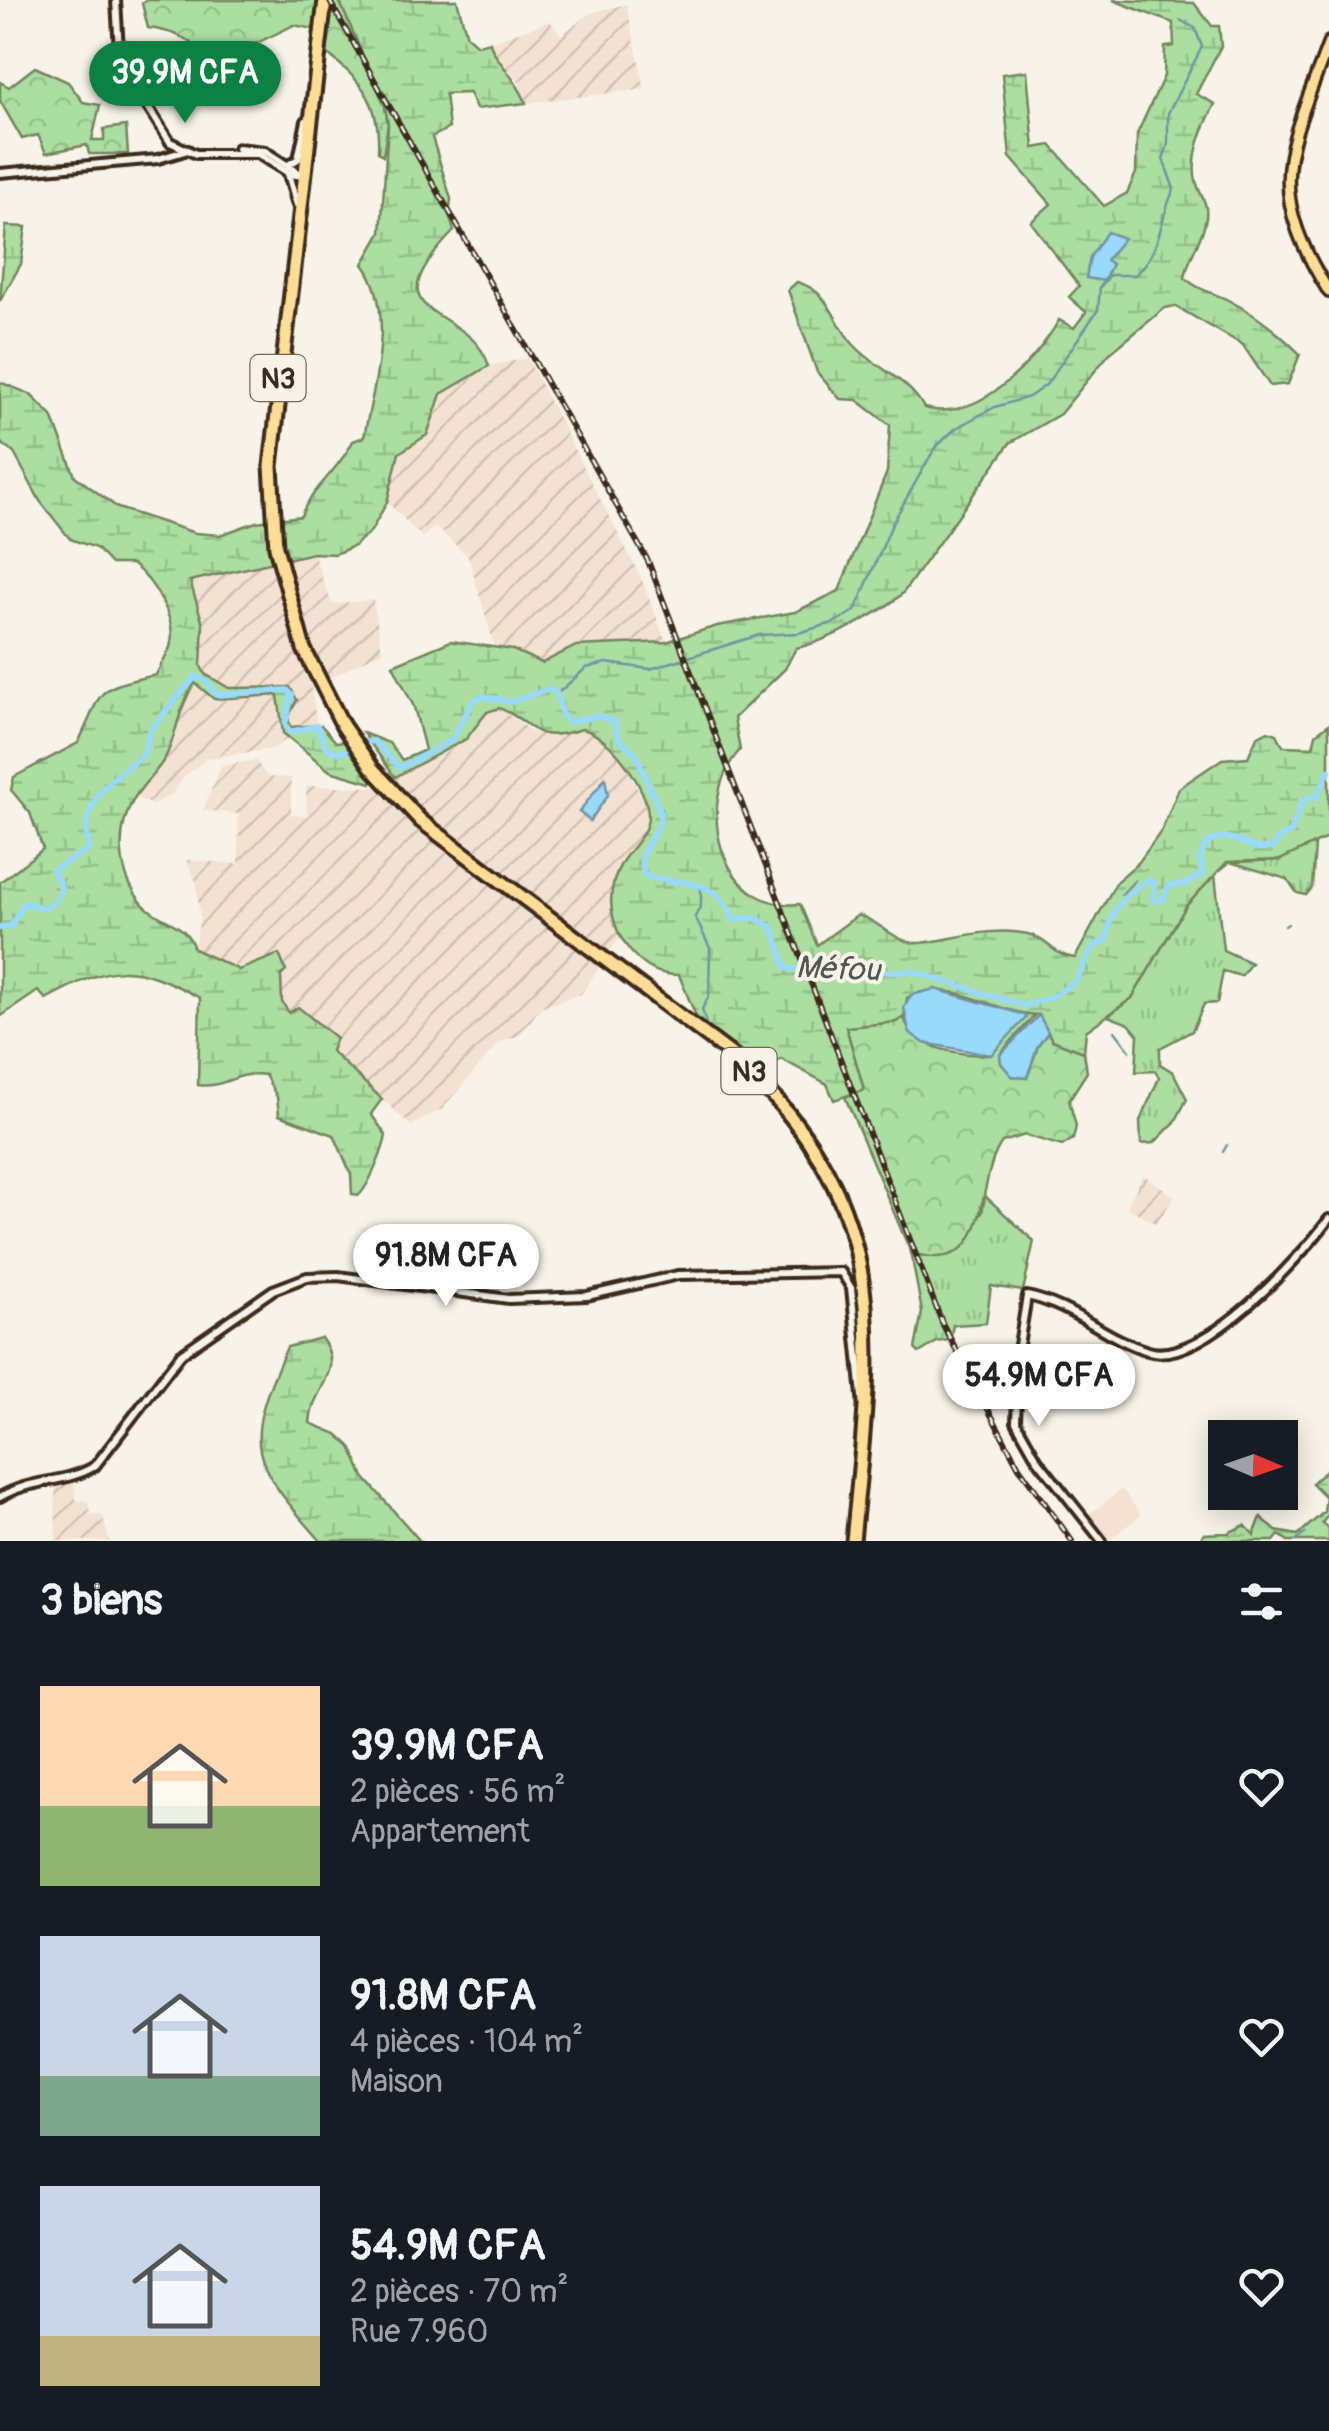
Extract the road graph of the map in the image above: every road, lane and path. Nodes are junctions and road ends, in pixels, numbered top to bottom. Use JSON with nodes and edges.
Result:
{"nodes":[{"id":1,"x":117,"y":0,"type":"edge"},
{"id":2,"x":326,"y":0,"type":"edge"},
{"id":3,"x":321,"y":36,"type":"junction"},
{"id":4,"x":1329,"y":42,"type":"edge"},
{"id":5,"x":187,"y":150,"type":"junction"},
{"id":6,"x":285,"y":167,"type":"junction"},
{"id":7,"x":0,"y":173,"type":"edge"},
{"id":8,"x":303,"y":176,"type":"junction"},
{"id":9,"x":296,"y":233,"type":"junction"},
{"id":10,"x":1329,"y":292,"type":"edge"},
{"id":11,"x":1329,"y":1218,"type":"edge"},
{"id":12,"x":864,"y":1408,"type":"junction"},
{"id":13,"x":0,"y":1497,"type":"edge"},
{"id":14,"x":853,"y":1541,"type":"edge"},
{"id":15,"x":1102,"y":1541,"type":"edge"}],
"edges":[{"from":1,"to":5,"type":"street"},
{"from":2,"to":3,"type":"highway","number":"N3"},
{"from":3,"to":6,"type":"street"},
{"from":3,"to":8,"type":"highway","number":"N3"},
{"from":4,"to":10,"type":"main road"},
{"from":5,"to":6,"type":"street"},
{"from":5,"to":7,"type":"street"},
{"from":6,"to":8,"type":"street"},
{"from":6,"to":9,"type":"street"},
{"from":8,"to":9,"type":"highway","number":"N3"},
{"from":9,"to":12,"type":"highway","number":"N3"},
{"from":11,"to":15,"type":"street"},
{"from":12,"to":13,"type":"street"},
{"from":12,"to":14,"type":"highway","number":"N3"}]}
